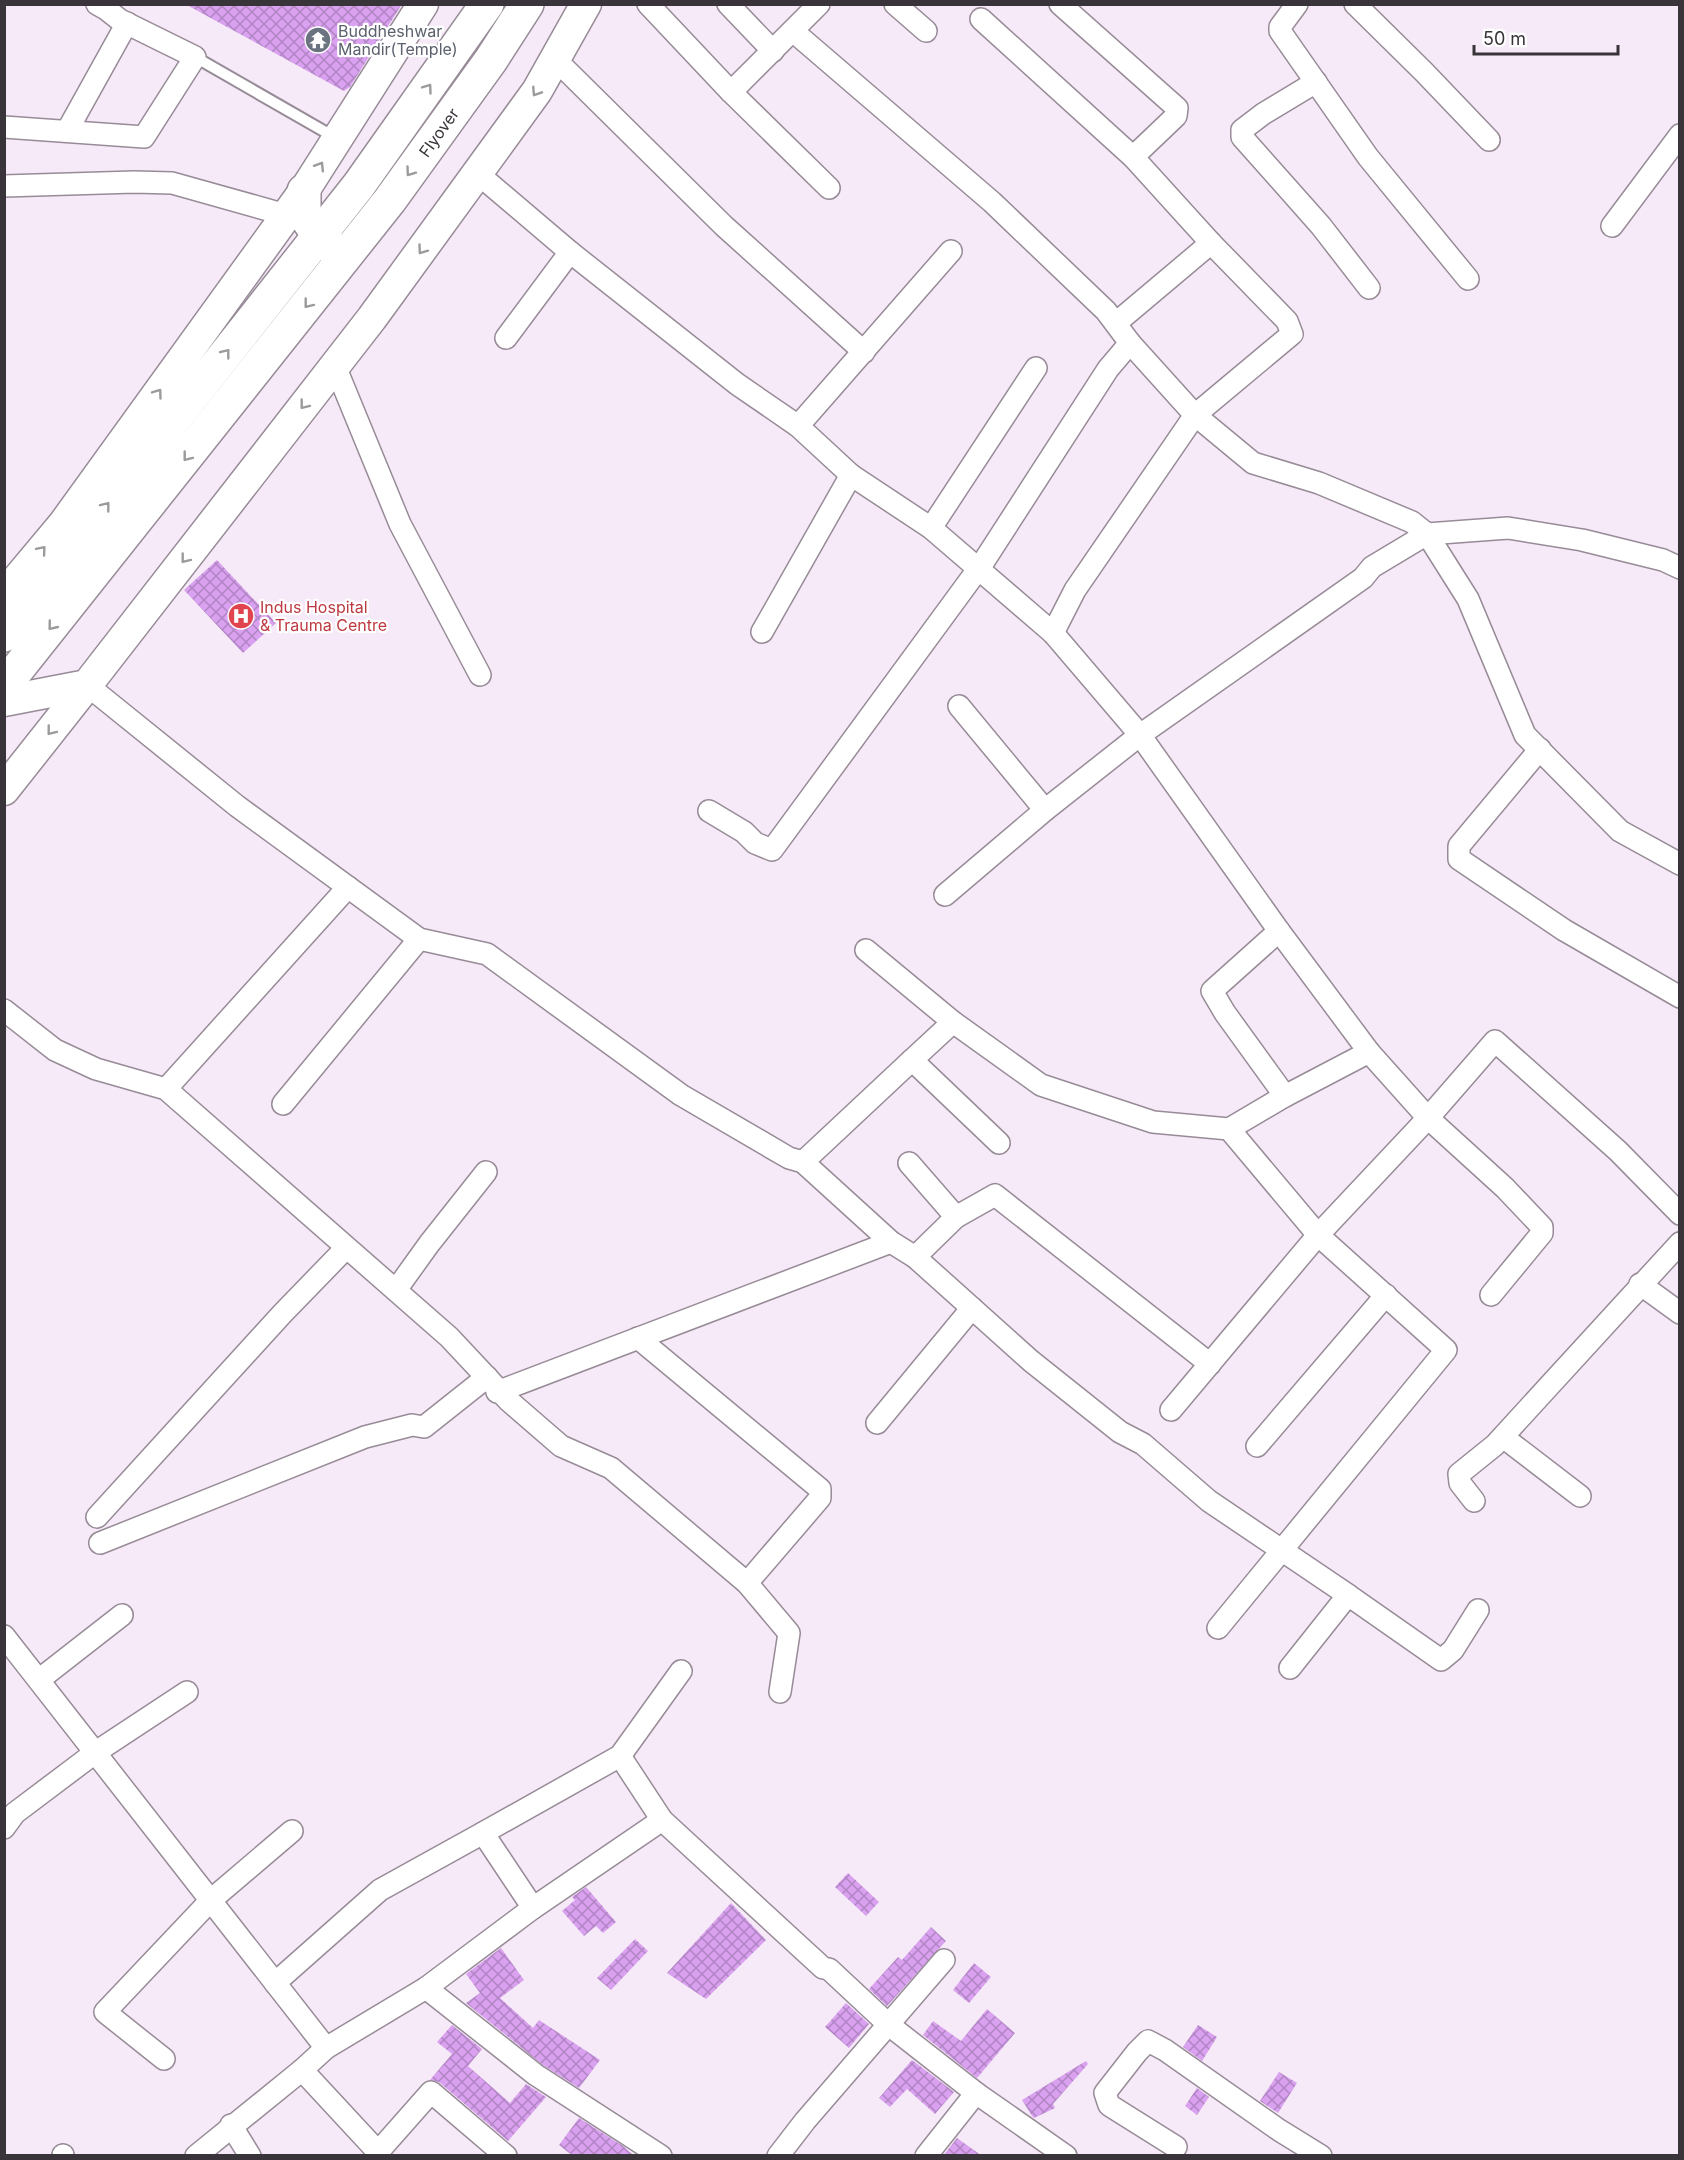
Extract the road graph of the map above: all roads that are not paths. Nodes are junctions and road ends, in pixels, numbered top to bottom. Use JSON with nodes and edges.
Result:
{"nodes":[{"id":1,"x":97,"y":4,"type":"edge"},
{"id":2,"x":423,"y":4,"type":"edge"},
{"id":3,"x":487,"y":4,"type":"edge"},
{"id":4,"x":527,"y":4,"type":"edge"},
{"id":5,"x":586,"y":4,"type":"edge"},
{"id":6,"x":648,"y":4,"type":"edge"},
{"id":7,"x":728,"y":4,"type":"edge"},
{"id":8,"x":819,"y":4,"type":"edge"},
{"id":9,"x":895,"y":4,"type":"edge"},
{"id":10,"x":1060,"y":4,"type":"edge"},
{"id":11,"x":1297,"y":4,"type":"edge"},
{"id":12,"x":1355,"y":4,"type":"edge"},
{"id":13,"x":981,"y":19,"type":"dead end"},
{"id":14,"x":127,"y":23,"type":"junction"},
{"id":15,"x":926,"y":31,"type":"dead end"},
{"id":16,"x":794,"y":32,"type":"junction"},
{"id":17,"x":773,"y":51,"type":"junction"},
{"id":18,"x":195,"y":57,"type":"junction"},
{"id":19,"x":555,"y":59,"type":"junction"},
{"id":20,"x":1316,"y":82,"type":"junction"},
{"id":21,"x":731,"y":92,"type":"junction"},
{"id":22,"x":4,"y":127,"type":"edge"},
{"id":23,"x":67,"y":131,"type":"junction"},
{"id":24,"x":1680,"y":135,"type":"edge"},
{"id":25,"x":337,"y":139,"type":"junction"},
{"id":26,"x":1489,"y":140,"type":"dead end"},
{"id":27,"x":1133,"y":158,"type":"junction"},
{"id":28,"x":477,"y":173,"type":"junction"},
{"id":29,"x":4,"y":186,"type":"edge"},
{"id":30,"x":829,"y":188,"type":"dead end"},
{"id":31,"x":295,"y":203,"type":"junction"},
{"id":32,"x":1612,"y":226,"type":"dead end"},
{"id":33,"x":319,"y":236,"type":"junction"},
{"id":34,"x":1211,"y":243,"type":"junction"},
{"id":35,"x":951,"y":251,"type":"dead end"},
{"id":36,"x":570,"y":252,"type":"junction"},
{"id":37,"x":344,"y":258,"type":"junction"},
{"id":38,"x":1468,"y":279,"type":"dead end"},
{"id":39,"x":1369,"y":288,"type":"dead end"},
{"id":40,"x":1116,"y":323,"type":"junction"},
{"id":41,"x":506,"y":338,"type":"dead end"},
{"id":42,"x":1130,"y":344,"type":"junction"},
{"id":43,"x":864,"y":352,"type":"junction"},
{"id":44,"x":335,"y":366,"type":"junction"},
{"id":45,"x":1036,"y":368,"type":"dead end"},
{"id":46,"x":1195,"y":415,"type":"junction"},
{"id":47,"x":798,"y":426,"type":"junction"},
{"id":48,"x":850,"y":475,"type":"junction"},
{"id":49,"x":931,"y":528,"type":"junction"},
{"id":50,"x":1427,"y":534,"type":"junction"},
{"id":51,"x":978,"y":568,"type":"junction"},
{"id":52,"x":1680,"y":568,"type":"edge"},
{"id":53,"x":7,"y":618,"type":"edge"},
{"id":54,"x":762,"y":632,"type":"dead end"},
{"id":55,"x":1053,"y":633,"type":"junction"},
{"id":56,"x":480,"y":675,"type":"dead end"},
{"id":57,"x":87,"y":685,"type":"junction"},
{"id":58,"x":4,"y":686,"type":"edge"},
{"id":59,"x":4,"y":701,"type":"edge"},
{"id":60,"x":959,"y":706,"type":"dead end"},
{"id":61,"x":1140,"y":735,"type":"junction"},
{"id":62,"x":1540,"y":749,"type":"junction"},
{"id":63,"x":4,"y":790,"type":"edge"},
{"id":64,"x":1045,"y":810,"type":"junction"},
{"id":65,"x":709,"y":811,"type":"dead end"},
{"id":66,"x":1680,"y":864,"type":"edge"},
{"id":67,"x":348,"y":887,"type":"junction"},
{"id":68,"x":945,"y":895,"type":"dead end"},
{"id":69,"x":1279,"y":931,"type":"junction"},
{"id":70,"x":419,"y":939,"type":"junction"},
{"id":71,"x":866,"y":950,"type":"dead end"},
{"id":72,"x":1680,"y":997,"type":"edge"},
{"id":73,"x":4,"y":1010,"type":"edge"},
{"id":74,"x":953,"y":1022,"type":"junction"},
{"id":75,"x":1369,"y":1052,"type":"junction"},
{"id":76,"x":912,"y":1060,"type":"junction"},
{"id":77,"x":166,"y":1089,"type":"junction"},
{"id":78,"x":1285,"y":1096,"type":"junction"},
{"id":79,"x":283,"y":1104,"type":"dead end"},
{"id":80,"x":1428,"y":1118,"type":"junction"},
{"id":81,"x":1229,"y":1129,"type":"junction"},
{"id":82,"x":999,"y":1143,"type":"dead end"},
{"id":83,"x":803,"y":1162,"type":"junction"},
{"id":84,"x":909,"y":1163,"type":"dead end"},
{"id":85,"x":486,"y":1172,"type":"dead end"},
{"id":86,"x":1680,"y":1214,"type":"edge"},
{"id":87,"x":956,"y":1217,"type":"junction"},
{"id":88,"x":1318,"y":1235,"type":"junction"},
{"id":89,"x":891,"y":1242,"type":"junction"},
{"id":90,"x":1680,"y":1243,"type":"edge"},
{"id":91,"x":346,"y":1248,"type":"junction"},
{"id":92,"x":915,"y":1257,"type":"junction"},
{"id":93,"x":1640,"y":1284,"type":"junction"},
{"id":94,"x":396,"y":1290,"type":"junction"},
{"id":95,"x":1386,"y":1295,"type":"junction"},
{"id":96,"x":1491,"y":1295,"type":"dead end"},
{"id":97,"x":972,"y":1308,"type":"junction"},
{"id":98,"x":1680,"y":1313,"type":"edge"},
{"id":99,"x":638,"y":1338,"type":"junction"},
{"id":100,"x":1210,"y":1364,"type":"junction"},
{"id":101,"x":495,"y":1386,"type":"junction"},
{"id":102,"x":1171,"y":1410,"type":"dead end"},
{"id":103,"x":877,"y":1423,"type":"dead end"},
{"id":104,"x":1503,"y":1437,"type":"junction"},
{"id":105,"x":1257,"y":1446,"type":"dead end"},
{"id":106,"x":1580,"y":1496,"type":"dead end"},
{"id":107,"x":1473,"y":1501,"type":"dead end"},
{"id":108,"x":97,"y":1517,"type":"dead end"},
{"id":109,"x":100,"y":1543,"type":"dead end"},
{"id":110,"x":1282,"y":1550,"type":"junction"},
{"id":111,"x":747,"y":1582,"type":"junction"},
{"id":112,"x":1348,"y":1595,"type":"junction"},
{"id":113,"x":1478,"y":1610,"type":"dead end"},
{"id":114,"x":122,"y":1615,"type":"dead end"},
{"id":115,"x":1218,"y":1628,"type":"dead end"},
{"id":116,"x":4,"y":1636,"type":"edge"},
{"id":117,"x":1290,"y":1668,"type":"dead end"},
{"id":118,"x":681,"y":1671,"type":"dead end"},
{"id":119,"x":40,"y":1679,"type":"junction"},
{"id":120,"x":187,"y":1692,"type":"dead end"},
{"id":121,"x":780,"y":1692,"type":"dead end"},
{"id":122,"x":96,"y":1752,"type":"junction"},
{"id":123,"x":620,"y":1756,"type":"junction"},
{"id":124,"x":662,"y":1820,"type":"junction"},
{"id":125,"x":4,"y":1828,"type":"edge"},
{"id":126,"x":292,"y":1831,"type":"dead end"},
{"id":127,"x":483,"y":1833,"type":"junction"},
{"id":128,"x":211,"y":1900,"type":"junction"},
{"id":129,"x":533,"y":1908,"type":"junction"},
{"id":130,"x":944,"y":1960,"type":"dead end"},
{"id":131,"x":275,"y":1983,"type":"junction"},
{"id":132,"x":426,"y":1988,"type":"junction"},
{"id":133,"x":889,"y":2025,"type":"junction"},
{"id":134,"x":326,"y":2048,"type":"junction"},
{"id":135,"x":164,"y":2059,"type":"dead end"},
{"id":136,"x":302,"y":2070,"type":"junction"},
{"id":137,"x":976,"y":2093,"type":"junction"},
{"id":138,"x":231,"y":2126,"type":"junction"},
{"id":139,"x":1176,"y":2147,"type":"dead end"},
{"id":140,"x":376,"y":2154,"type":"edge"},
{"id":141,"x":505,"y":2155,"type":"edge"},
{"id":142,"x":196,"y":2156,"type":"edge"},
{"id":143,"x":250,"y":2156,"type":"edge"},
{"id":144,"x":661,"y":2156,"type":"edge"},
{"id":145,"x":778,"y":2156,"type":"edge"},
{"id":146,"x":926,"y":2156,"type":"edge"},
{"id":147,"x":1066,"y":2156,"type":"edge"},
{"id":148,"x":1321,"y":2156,"type":"edge"}],
"edges":[{"from":1,"to":14,"type":"street"},
{"from":2,"to":25,"type":"street"},
{"from":33,"to":3,"type":"highway","name":"Flyover","one_way":true},
{"from":4,"to":37,"type":"highway","name":"Flyover","one_way":true},
{"from":5,"to":19,"type":"street"},
{"from":6,"to":21,"type":"street"},
{"from":7,"to":17,"type":"street"},
{"from":8,"to":16,"type":"street"},
{"from":9,"to":15,"type":"street"},
{"from":10,"to":27,"type":"street"},
{"from":11,"to":20,"type":"street"},
{"from":12,"to":26,"type":"street"},
{"from":13,"to":27,"type":"street"},
{"from":14,"to":18,"type":"street"},
{"from":14,"to":23,"type":"street"},
{"from":16,"to":17,"type":"street"},
{"from":16,"to":40,"type":"street"},
{"from":17,"to":21,"type":"street"},
{"from":18,"to":23,"type":"street"},
{"from":18,"to":25,"type":"lane"},
{"from":19,"to":28,"type":"street","one_way":true},
{"from":19,"to":43,"type":"street"},
{"from":20,"to":38,"type":"street"},
{"from":20,"to":39,"type":"street"},
{"from":21,"to":30,"type":"street"},
{"from":22,"to":23,"type":"street"},
{"from":24,"to":32,"type":"street"},
{"from":31,"to":25,"type":"street","one_way":true},
{"from":27,"to":34,"type":"street"},
{"from":28,"to":36,"type":"street"},
{"from":28,"to":44,"type":"street","one_way":true},
{"from":29,"to":31,"type":"street"},
{"from":31,"to":33,"type":"highway"},
{"from":53,"to":31,"type":"street","one_way":true},
{"from":33,"to":37,"type":"highway"},
{"from":53,"to":33,"type":"highway","name":"Flyover","one_way":true},
{"from":34,"to":40,"type":"street"},
{"from":34,"to":46,"type":"street"},
{"from":35,"to":43,"type":"street"},
{"from":36,"to":41,"type":"street"},
{"from":36,"to":47,"type":"street"},
{"from":37,"to":58,"type":"highway","name":"Flyover","one_way":true},
{"from":40,"to":42,"type":"street"},
{"from":42,"to":46,"type":"street"},
{"from":42,"to":51,"type":"street"},
{"from":43,"to":47,"type":"street"},
{"from":44,"to":56,"type":"street"},
{"from":44,"to":57,"type":"street","one_way":true},
{"from":45,"to":49,"type":"street"},
{"from":46,"to":50,"type":"street"},
{"from":46,"to":55,"type":"street"},
{"from":47,"to":48,"type":"street"},
{"from":48,"to":49,"type":"street"},
{"from":48,"to":54,"type":"street"},
{"from":49,"to":51,"type":"street"},
{"from":50,"to":52,"type":"street"},
{"from":50,"to":61,"type":"street"},
{"from":50,"to":62,"type":"street"},
{"from":51,"to":55,"type":"street"},
{"from":51,"to":65,"type":"street"},
{"from":55,"to":61,"type":"street"},
{"from":57,"to":59,"type":"street"},
{"from":57,"to":63,"type":"street","one_way":true},
{"from":57,"to":67,"type":"street"},
{"from":60,"to":64,"type":"street"},
{"from":61,"to":64,"type":"street"},
{"from":61,"to":69,"type":"street"},
{"from":62,"to":66,"type":"street"},
{"from":62,"to":72,"type":"street"},
{"from":64,"to":68,"type":"street"},
{"from":67,"to":70,"type":"street"},
{"from":67,"to":77,"type":"street"},
{"from":69,"to":75,"type":"street"},
{"from":69,"to":78,"type":"street"},
{"from":70,"to":79,"type":"street"},
{"from":70,"to":83,"type":"street"},
{"from":71,"to":74,"type":"street"},
{"from":73,"to":77,"type":"street"},
{"from":74,"to":76,"type":"street"},
{"from":74,"to":81,"type":"street"},
{"from":75,"to":78,"type":"street"},
{"from":75,"to":80,"type":"street"},
{"from":76,"to":82,"type":"street"},
{"from":76,"to":83,"type":"street"},
{"from":77,"to":91,"type":"street"},
{"from":78,"to":81,"type":"street"},
{"from":80,"to":86,"type":"street"},
{"from":80,"to":88,"type":"street"},
{"from":80,"to":96,"type":"street"},
{"from":81,"to":88,"type":"street"},
{"from":83,"to":89,"type":"street"},
{"from":84,"to":87,"type":"street"},
{"from":85,"to":94,"type":"street"},
{"from":87,"to":92,"type":"street"},
{"from":87,"to":100,"type":"street"},
{"from":88,"to":95,"type":"street"},
{"from":88,"to":100,"type":"street"},
{"from":89,"to":92,"type":"street"},
{"from":89,"to":99,"type":"street"},
{"from":90,"to":93,"type":"street"},
{"from":91,"to":94,"type":"street"},
{"from":91,"to":108,"type":"street"},
{"from":92,"to":97,"type":"street"},
{"from":93,"to":98,"type":"street"},
{"from":93,"to":104,"type":"street"},
{"from":94,"to":101,"type":"street"},
{"from":95,"to":105,"type":"street"},
{"from":95,"to":110,"type":"street"},
{"from":97,"to":103,"type":"street"},
{"from":97,"to":110,"type":"street"},
{"from":99,"to":101,"type":"street"},
{"from":99,"to":111,"type":"street"},
{"from":100,"to":102,"type":"street"},
{"from":101,"to":109,"type":"street"},
{"from":101,"to":111,"type":"street"},
{"from":104,"to":106,"type":"street"},
{"from":104,"to":107,"type":"street"},
{"from":110,"to":112,"type":"street"},
{"from":110,"to":115,"type":"street"},
{"from":111,"to":121,"type":"street"},
{"from":112,"to":113,"type":"street"},
{"from":112,"to":117,"type":"street"},
{"from":114,"to":119,"type":"street"},
{"from":116,"to":119,"type":"street"},
{"from":118,"to":123,"type":"street"},
{"from":119,"to":122,"type":"street"},
{"from":120,"to":122,"type":"street"},
{"from":122,"to":125,"type":"street"},
{"from":122,"to":128,"type":"street"},
{"from":123,"to":124,"type":"street"},
{"from":123,"to":127,"type":"street"},
{"from":124,"to":129,"type":"street"},
{"from":124,"to":133,"type":"street"},
{"from":126,"to":128,"type":"street"},
{"from":127,"to":129,"type":"street"},
{"from":127,"to":131,"type":"street"},
{"from":128,"to":131,"type":"street"},
{"from":128,"to":135,"type":"street"},
{"from":129,"to":132,"type":"street"},
{"from":130,"to":133,"type":"street"},
{"from":131,"to":134,"type":"street"},
{"from":132,"to":134,"type":"street"},
{"from":132,"to":144,"type":"street"},
{"from":133,"to":137,"type":"street"},
{"from":133,"to":145,"type":"street"},
{"from":134,"to":136,"type":"street"},
{"from":136,"to":138,"type":"street"},
{"from":136,"to":140,"type":"street"},
{"from":137,"to":146,"type":"street"},
{"from":137,"to":147,"type":"street"},
{"from":138,"to":142,"type":"street"},
{"from":138,"to":143,"type":"street"},
{"from":139,"to":148,"type":"street"},
{"from":140,"to":141,"type":"street"}]}
